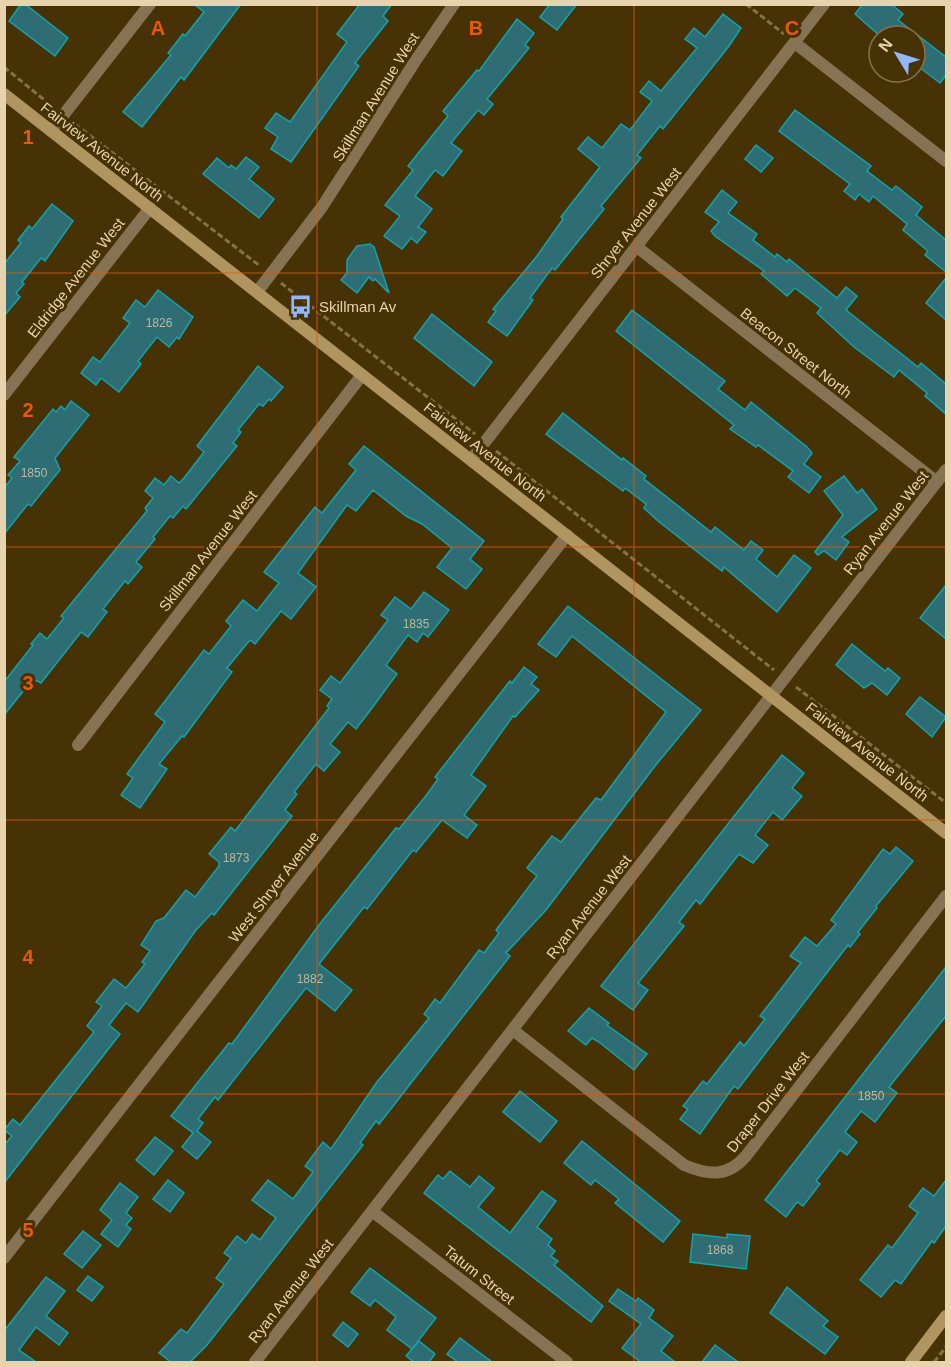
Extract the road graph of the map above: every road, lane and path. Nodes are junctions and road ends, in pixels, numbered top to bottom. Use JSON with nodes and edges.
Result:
{"nodes":[{"id":1,"x":150,"y":4,"type":"edge"},
{"id":2,"x":454,"y":4,"type":"edge"},
{"id":3,"x":746,"y":4,"type":"edge"},
{"id":4,"x":824,"y":4,"type":"edge"},
{"id":5,"x":795,"y":43,"type":"junction"},
{"id":6,"x":4,"y":94,"type":"edge"},
{"id":7,"x":51,"y":131,"type":"junction"},
{"id":8,"x":946,"y":161,"type":"edge"},
{"id":9,"x":150,"y":208,"type":"junction"},
{"id":10,"x":637,"y":247,"type":"junction"},
{"id":11,"x":257,"y":292,"type":"junction"},
{"id":12,"x":362,"y":375,"type":"junction"},
{"id":13,"x":4,"y":395,"type":"edge"},
{"id":14,"x":471,"y":460,"type":"junction"},
{"id":15,"x":946,"y":470,"type":"edge"},
{"id":16,"x":937,"y":482,"type":"junction"},
{"id":17,"x":567,"y":535,"type":"junction"},
{"id":18,"x":771,"y":696,"type":"junction"},
{"id":19,"x":78,"y":745,"type":"dead end"},
{"id":20,"x":946,"y":833,"type":"edge"},
{"id":21,"x":946,"y":896,"type":"edge"},
{"id":22,"x":513,"y":1030,"type":"junction"},
{"id":23,"x":372,"y":1211,"type":"junction"},
{"id":24,"x":4,"y":1258,"type":"edge"},
{"id":25,"x":946,"y":1316,"type":"edge"},
{"id":26,"x":946,"y":1347,"type":"edge"},
{"id":27,"x":255,"y":1362,"type":"edge"},
{"id":28,"x":567,"y":1362,"type":"edge"},
{"id":29,"x":910,"y":1362,"type":"edge"},
{"id":30,"x":934,"y":1362,"type":"edge"}],
"edges":[{"from":1,"to":7,"type":"street"},
{"from":2,"to":11,"type":"street","name":"Skillman Avenue West"},
{"from":3,"to":5,"type":"path"},
{"from":4,"to":5,"type":"street","name":"Shryer Avenue West"},
{"from":5,"to":8,"type":"street"},
{"from":5,"to":10,"type":"street","name":"Shryer Avenue West"},
{"from":6,"to":7,"type":"street","name":"Fairview Avenue North"},
{"from":7,"to":9,"type":"street","name":"Fairview Avenue North"},
{"from":9,"to":11,"type":"street","name":"Fairview Avenue North"},
{"from":9,"to":13,"type":"street","name":"Eldridge Avenue West"},
{"from":10,"to":14,"type":"street","name":"Shryer Avenue West"},
{"from":10,"to":16,"type":"street","name":"Beacon Street North"},
{"from":11,"to":12,"type":"street","name":"Fairview Avenue North"},
{"from":12,"to":14,"type":"street","name":"Fairview Avenue North"},
{"from":12,"to":19,"type":"street","name":"Skillman Avenue West"},
{"from":14,"to":17,"type":"street","name":"Fairview Avenue North"},
{"from":15,"to":16,"type":"street","name":"Ryan Avenue West"},
{"from":16,"to":18,"type":"street","name":"Ryan Avenue West"},
{"from":17,"to":18,"type":"street","name":"Fairview Avenue North"},
{"from":17,"to":24,"type":"street","name":"West Shryer Avenue"},
{"from":18,"to":20,"type":"street","name":"Fairview Avenue North"},
{"from":18,"to":22,"type":"street","name":"Ryan Avenue West"},
{"from":21,"to":22,"type":"street","name":"Draper Drive West"},
{"from":22,"to":23,"type":"street","name":"Ryan Avenue West"},
{"from":23,"to":27,"type":"street","name":"Ryan Avenue West"},
{"from":23,"to":28,"type":"street","name":"Tatum Street"},
{"from":25,"to":29,"type":"street"},
{"from":26,"to":30,"type":"path"}]}
